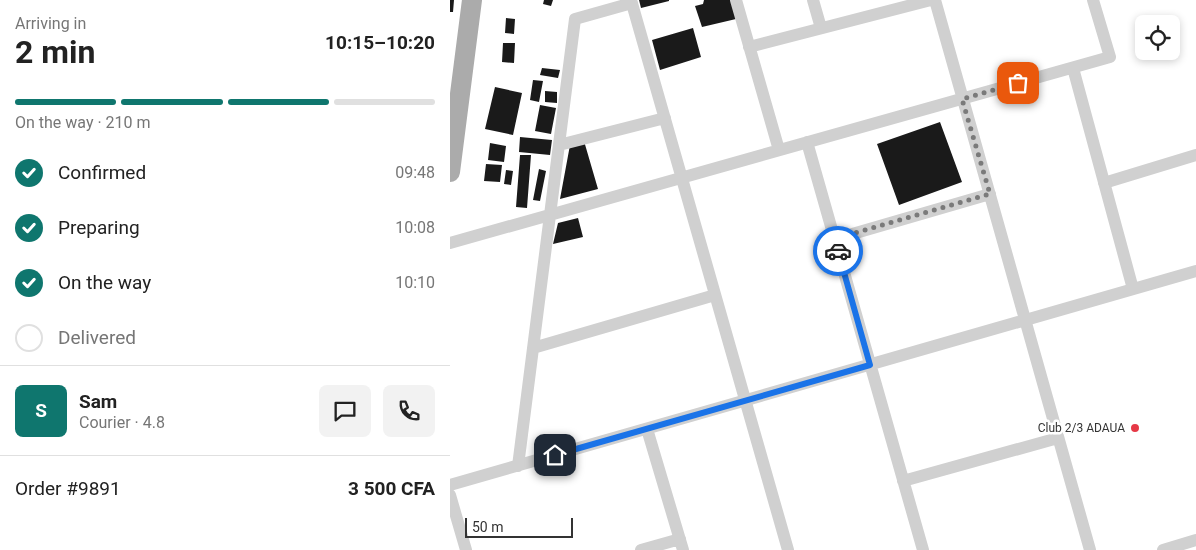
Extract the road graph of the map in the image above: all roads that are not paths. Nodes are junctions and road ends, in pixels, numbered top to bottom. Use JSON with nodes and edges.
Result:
{"nodes":[{"id":1,"x":472,"y":0,"type":"edge"},
{"id":2,"x":736,"y":0,"type":"edge"},
{"id":3,"x":813,"y":0,"type":"edge"},
{"id":4,"x":931,"y":0,"type":"edge"},
{"id":5,"x":935,"y":0,"type":"edge"},
{"id":6,"x":1093,"y":0,"type":"edge"},
{"id":7,"x":631,"y":2,"type":"edge"},
{"id":8,"x":821,"y":28,"type":"junction"},
{"id":9,"x":749,"y":47,"type":"junction"},
{"id":10,"x":1073,"y":68,"type":"junction"},
{"id":11,"x":455,"y":85,"type":"edge"},
{"id":12,"x":962,"y":99,"type":"junction"},
{"id":13,"x":664,"y":118,"type":"junction"},
{"id":14,"x":807,"y":142,"type":"junction"},
{"id":15,"x":559,"y":145,"type":"junction"},
{"id":16,"x":778,"y":150,"type":"junction"},
{"id":17,"x":1196,"y":155,"type":"edge"},
{"id":18,"x":450,"y":172,"type":"edge"},
{"id":19,"x":682,"y":178,"type":"junction"},
{"id":20,"x":1104,"y":183,"type":"junction"},
{"id":21,"x":990,"y":194,"type":"junction"},
{"id":22,"x":550,"y":216,"type":"junction"},
{"id":23,"x":834,"y":239,"type":"junction"},
{"id":24,"x":450,"y":243,"type":"edge"},
{"id":25,"x":1196,"y":272,"type":"edge"},
{"id":26,"x":1134,"y":289,"type":"junction"},
{"id":27,"x":715,"y":296,"type":"junction"},
{"id":28,"x":1025,"y":320,"type":"junction"},
{"id":29,"x":533,"y":348,"type":"junction"},
{"id":30,"x":870,"y":365,"type":"junction"},
{"id":31,"x":745,"y":401,"type":"junction"},
{"id":32,"x":647,"y":429,"type":"junction"},
{"id":33,"x":1058,"y":438,"type":"junction"},
{"id":34,"x":518,"y":466,"type":"junction"},
{"id":35,"x":903,"y":481,"type":"junction"},
{"id":36,"x":450,"y":486,"type":"edge"},
{"id":37,"x":450,"y":495,"type":"edge"},
{"id":38,"x":1196,"y":540,"type":"edge"},
{"id":39,"x":681,"y":545,"type":"edge"},
{"id":40,"x":466,"y":550,"type":"edge"},
{"id":41,"x":641,"y":550,"type":"edge"},
{"id":42,"x":788,"y":550,"type":"edge"},
{"id":43,"x":923,"y":550,"type":"edge"},
{"id":44,"x":1090,"y":550,"type":"edge"},
{"id":45,"x":1163,"y":550,"type":"edge"}],
"edges":[{"from":1,"to":11,"type":"main road"},
{"from":2,"to":9,"type":"street"},
{"from":3,"to":8,"type":"street"},
{"from":4,"to":8,"type":"street"},
{"from":5,"to":12,"type":"street"},
{"from":6,"to":10,"type":"street"},
{"from":7,"to":13,"type":"street"},
{"from":7,"to":15,"type":"street"},
{"from":8,"to":9,"type":"street"},
{"from":9,"to":16,"type":"street"},
{"from":10,"to":12,"type":"street"},
{"from":10,"to":20,"type":"street"},
{"from":11,"to":18,"type":"main road"},
{"from":12,"to":14,"type":"street"},
{"from":12,"to":21,"type":"street"},
{"from":13,"to":15,"type":"street"},
{"from":13,"to":19,"type":"street"},
{"from":14,"to":16,"type":"street"},
{"from":14,"to":23,"type":"street"},
{"from":15,"to":22,"type":"street"},
{"from":16,"to":19,"type":"street"},
{"from":17,"to":20,"type":"street"},
{"from":19,"to":22,"type":"street"},
{"from":19,"to":27,"type":"street"},
{"from":20,"to":26,"type":"street"},
{"from":21,"to":23,"type":"street"},
{"from":21,"to":28,"type":"street"},
{"from":22,"to":24,"type":"street"},
{"from":22,"to":29,"type":"street"},
{"from":23,"to":30,"type":"street"},
{"from":25,"to":26,"type":"street"},
{"from":26,"to":28,"type":"street"},
{"from":27,"to":29,"type":"street"},
{"from":27,"to":31,"type":"street"},
{"from":28,"to":30,"type":"street"},
{"from":28,"to":33,"type":"street"},
{"from":29,"to":34,"type":"street"},
{"from":30,"to":31,"type":"street"},
{"from":30,"to":35,"type":"street"},
{"from":31,"to":32,"type":"street"},
{"from":31,"to":42,"type":"street"},
{"from":32,"to":34,"type":"street"},
{"from":32,"to":39,"type":"street"},
{"from":33,"to":35,"type":"street"},
{"from":33,"to":44,"type":"street"},
{"from":34,"to":36,"type":"street"},
{"from":35,"to":43,"type":"street"},
{"from":37,"to":40,"type":"street"},
{"from":38,"to":45,"type":"street"},
{"from":39,"to":41,"type":"street"}]}
